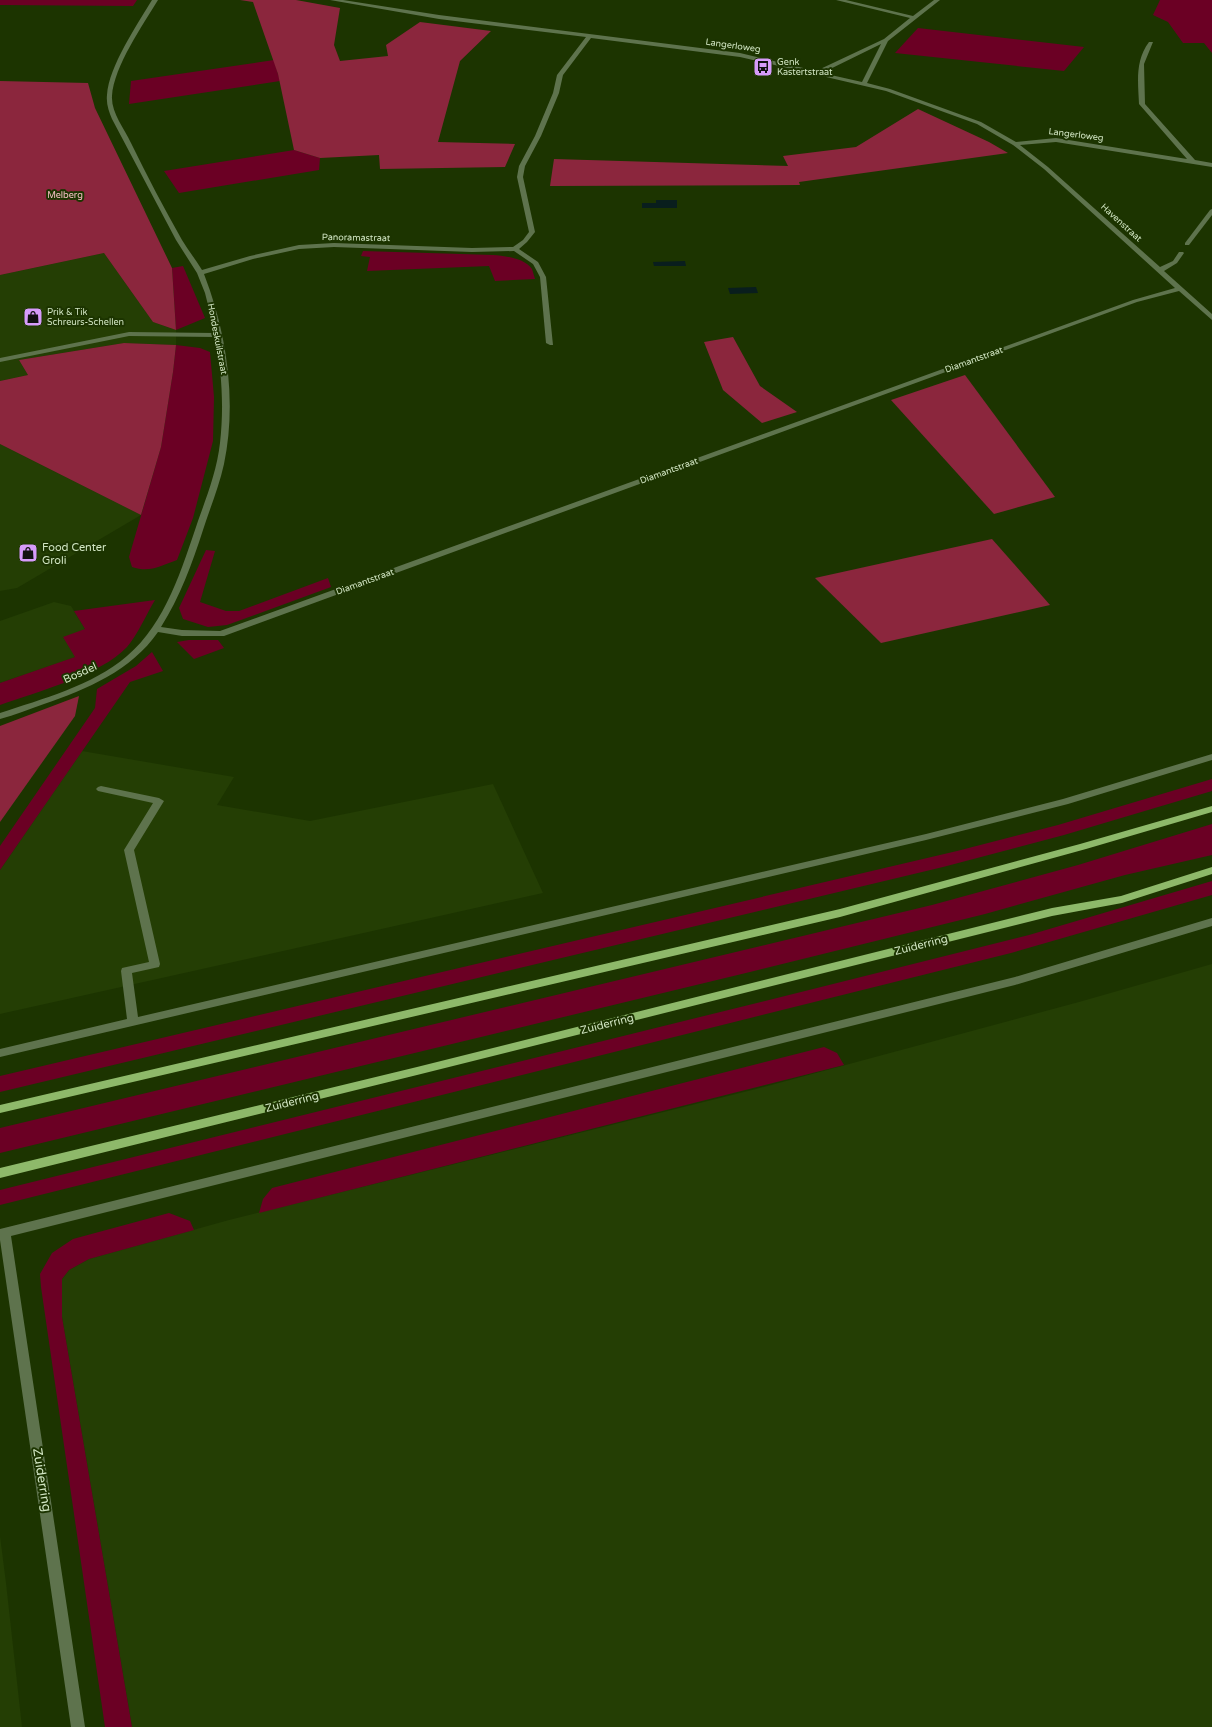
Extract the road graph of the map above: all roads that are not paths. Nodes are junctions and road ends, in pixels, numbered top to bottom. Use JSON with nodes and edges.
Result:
{"nodes":[{"id":1,"x":154,"y":0,"type":"edge"},
{"id":2,"x":332,"y":0,"type":"edge"},
{"id":3,"x":839,"y":0,"type":"edge"},
{"id":4,"x":937,"y":0,"type":"edge"},
{"id":5,"x":915,"y":18,"type":"junction"},
{"id":6,"x":589,"y":37,"type":"junction"},
{"id":7,"x":886,"y":40,"type":"junction"},
{"id":8,"x":1151,"y":43,"type":"dead end"},
{"id":9,"x":817,"y":72,"type":"junction"},
{"id":10,"x":864,"y":84,"type":"junction"},
{"id":11,"x":1015,"y":144,"type":"junction"},
{"id":12,"x":1193,"y":162,"type":"junction"},
{"id":13,"x":1212,"y":165,"type":"edge"},
{"id":14,"x":1212,"y":211,"type":"edge"},
{"id":15,"x":1187,"y":244,"type":"dead end"},
{"id":16,"x":515,"y":249,"type":"junction"},
{"id":17,"x":1181,"y":253,"type":"dead end"},
{"id":18,"x":1160,"y":270,"type":"junction"},
{"id":19,"x":200,"y":273,"type":"junction"},
{"id":20,"x":1180,"y":289,"type":"junction"},
{"id":21,"x":1212,"y":318,"type":"edge"},
{"id":22,"x":218,"y":336,"type":"junction"},
{"id":23,"x":550,"y":343,"type":"dead end"},
{"id":24,"x":0,"y":360,"type":"edge"},
{"id":25,"x":156,"y":630,"type":"junction"},
{"id":26,"x":0,"y":716,"type":"edge"},
{"id":27,"x":1212,"y":757,"type":"edge"},
{"id":28,"x":102,"y":789,"type":"dead end"},
{"id":29,"x":1212,"y":809,"type":"edge"},
{"id":30,"x":1212,"y":870,"type":"edge"},
{"id":31,"x":1212,"y":922,"type":"edge"},
{"id":32,"x":133,"y":1022,"type":"junction"},
{"id":33,"x":0,"y":1053,"type":"edge"},
{"id":34,"x":0,"y":1109,"type":"edge"},
{"id":35,"x":0,"y":1173,"type":"edge"},
{"id":36,"x":2,"y":1234,"type":"edge"},
{"id":37,"x":78,"y":1727,"type":"edge"}],
"edges":[{"from":1,"to":19,"type":"street","name":"Hondeskuilstraat"},
{"from":2,"to":6,"type":"street","name":"Langerloweg"},
{"from":3,"to":5,"type":"street"},
{"from":4,"to":5,"type":"street"},
{"from":5,"to":7,"type":"street"},
{"from":6,"to":9,"type":"street","name":"Langerloweg"},
{"from":6,"to":16,"type":"street"},
{"from":7,"to":9,"type":"street"},
{"from":7,"to":10,"type":"street"},
{"from":8,"to":12,"type":"street"},
{"from":9,"to":10,"type":"street","name":"Langerloweg"},
{"from":10,"to":11,"type":"street","name":"Langerloweg"},
{"from":11,"to":12,"type":"street","name":"Langerloweg"},
{"from":11,"to":18,"type":"street","name":"Havenstraat"},
{"from":12,"to":13,"type":"street","name":"Langerloweg"},
{"from":14,"to":15,"type":"street"},
{"from":16,"to":19,"type":"street","name":"Panoramastraat"},
{"from":16,"to":23,"type":"street"},
{"from":17,"to":18,"type":"street"},
{"from":18,"to":20,"type":"street","name":"Havenstraat"},
{"from":19,"to":22,"type":"street","name":"Hondeskuilstraat"},
{"from":20,"to":21,"type":"street","name":"Havenstraat"},
{"from":20,"to":25,"type":"street","name":"Diamantstraat"},
{"from":22,"to":24,"type":"street"},
{"from":22,"to":25,"type":"street","name":"Hondeskuilstraat"},
{"from":25,"to":26,"type":"street","name":"Bosdel"},
{"from":27,"to":32,"type":"street"},
{"from":28,"to":32,"type":"street"},
{"from":29,"to":34,"type":"main road"},
{"from":30,"to":35,"type":"main road","name":"Zuiderring"},
{"from":31,"to":36,"type":"street","name":"Zuiderring"},
{"from":32,"to":33,"type":"street"},
{"from":36,"to":37,"type":"street","name":"Zuiderring"}]}
